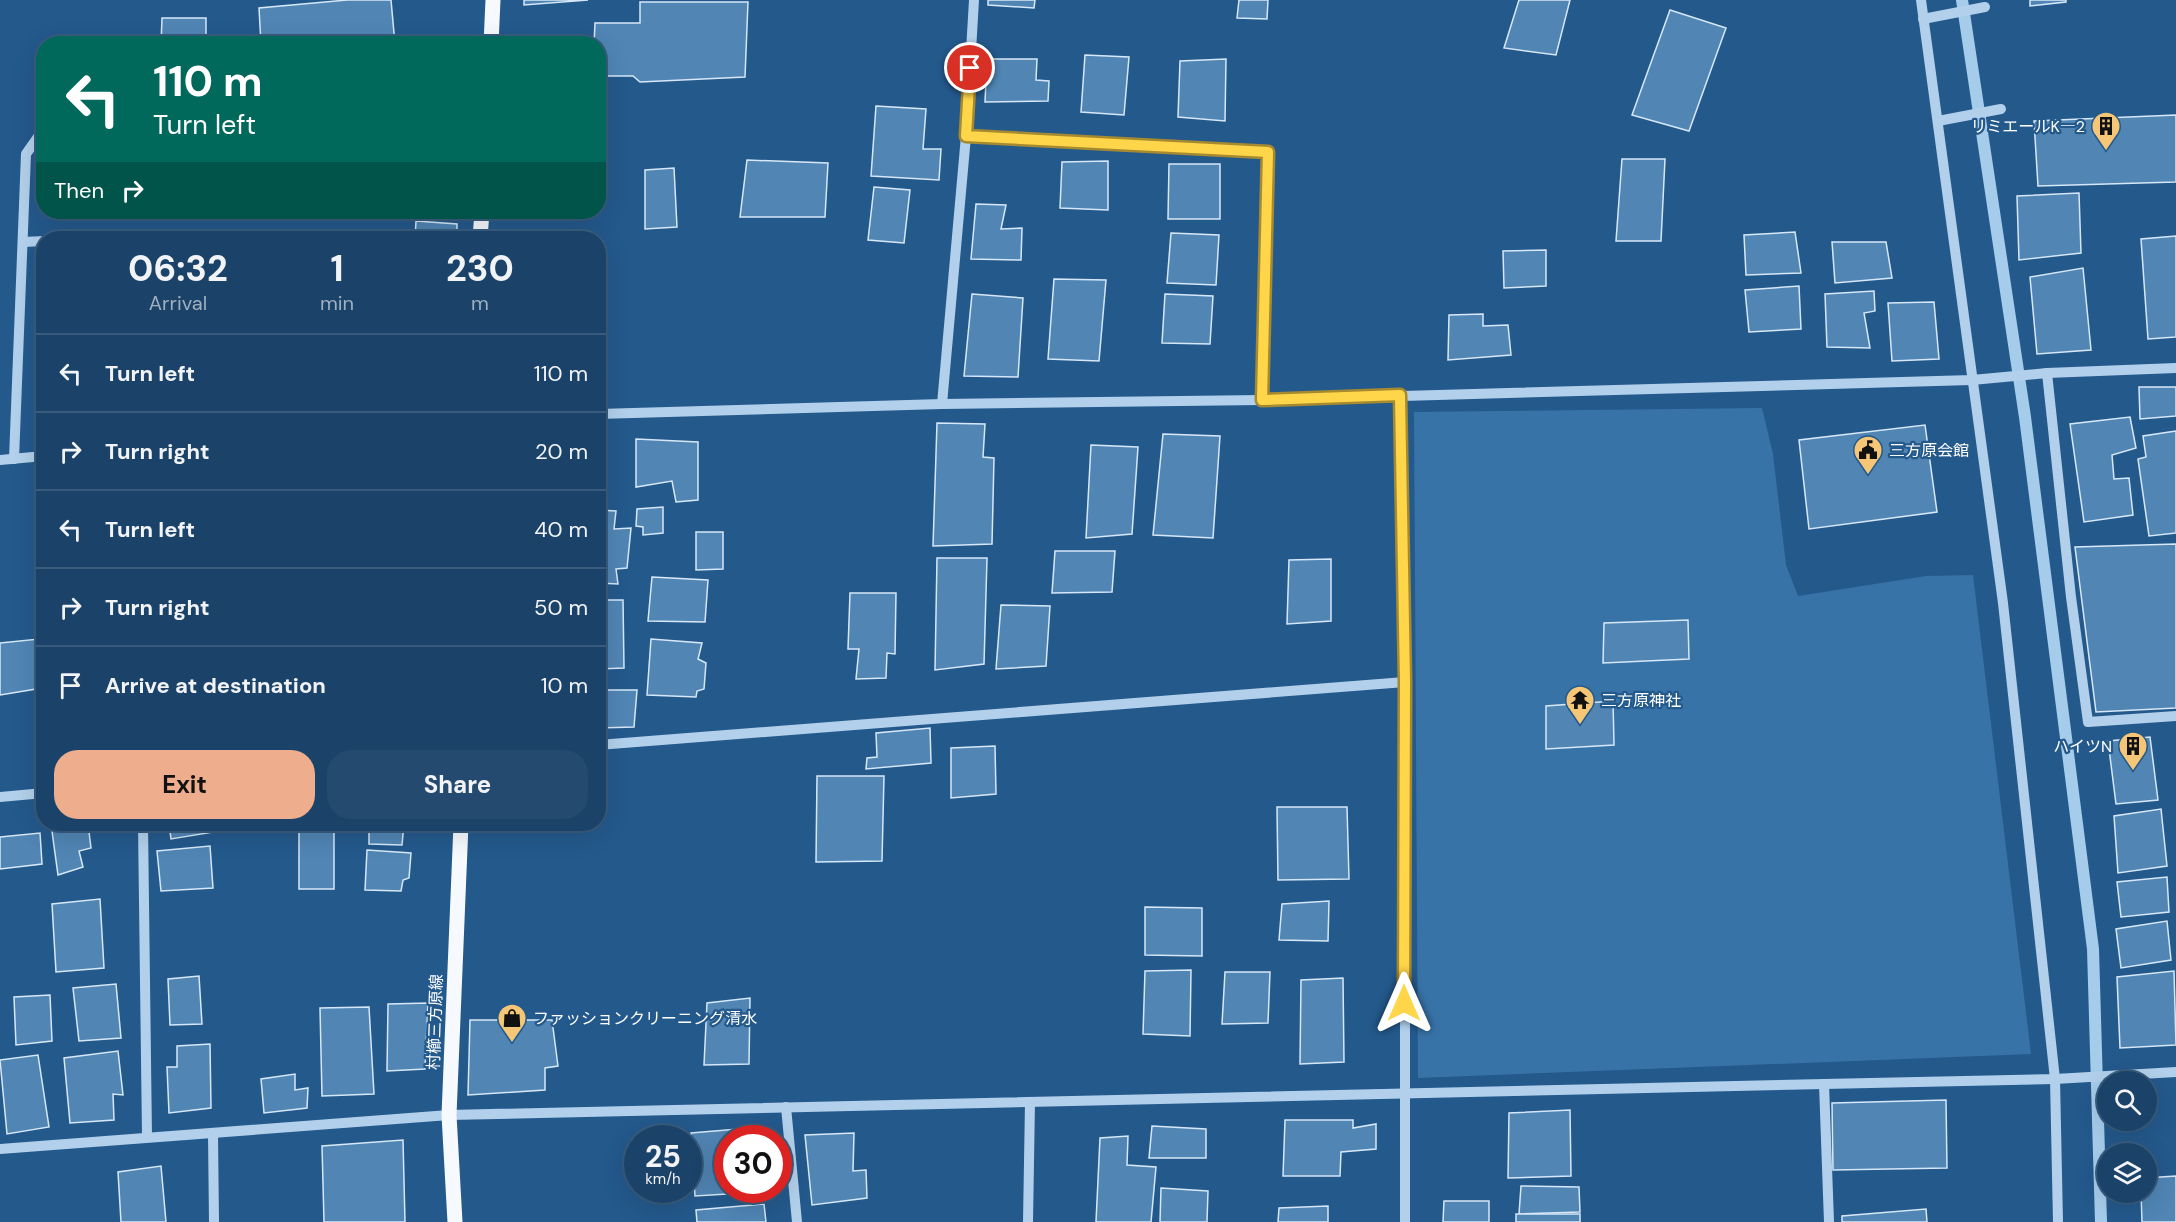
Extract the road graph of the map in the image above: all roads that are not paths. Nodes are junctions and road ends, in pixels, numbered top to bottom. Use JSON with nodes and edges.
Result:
{"nodes":[{"id":1,"x":493,"y":0,"type":"edge"},
{"id":2,"x":974,"y":0,"type":"edge"},
{"id":3,"x":1921,"y":0,"type":"edge"},
{"id":4,"x":1985,"y":7,"type":"dead end"},
{"id":5,"x":1923,"y":20,"type":"junction"},
{"id":6,"x":491,"y":36,"type":"edge"},
{"id":7,"x":2001,"y":109,"type":"dead end"},
{"id":8,"x":1938,"y":121,"type":"junction"},
{"id":9,"x":966,"y":136,"type":"junction"},
{"id":10,"x":36,"y":139,"type":"edge"},
{"id":11,"x":22,"y":242,"type":"junction"},
{"id":12,"x":36,"y":242,"type":"edge"},
{"id":13,"x":2176,"y":368,"type":"edge"},
{"id":14,"x":2047,"y":372,"type":"junction"},
{"id":15,"x":1972,"y":380,"type":"junction"},
{"id":16,"x":1400,"y":395,"type":"junction"},
{"id":17,"x":1262,"y":400,"type":"junction"},
{"id":18,"x":942,"y":404,"type":"junction"},
{"id":19,"x":606,"y":414,"type":"edge"},
{"id":20,"x":36,"y":457,"type":"edge"},
{"id":21,"x":14,"y":459,"type":"junction"},
{"id":22,"x":0,"y":460,"type":"edge"},
{"id":23,"x":1405,"y":682,"type":"junction"},
{"id":24,"x":2176,"y":716,"type":"edge"},
{"id":25,"x":606,"y":744,"type":"edge"},
{"id":26,"x":36,"y":794,"type":"edge"},
{"id":27,"x":0,"y":797,"type":"edge"},
{"id":28,"x":143,"y":831,"type":"edge"},
{"id":29,"x":460,"y":831,"type":"edge"},
{"id":30,"x":2176,"y":1072,"type":"edge"},
{"id":31,"x":2055,"y":1079,"type":"junction"},
{"id":32,"x":1824,"y":1084,"type":"junction"},
{"id":33,"x":1404,"y":1095,"type":"junction"},
{"id":34,"x":1030,"y":1102,"type":"junction"},
{"id":35,"x":786,"y":1107,"type":"junction"},
{"id":36,"x":449,"y":1115,"type":"junction"},
{"id":37,"x":213,"y":1134,"type":"junction"},
{"id":38,"x":147,"y":1137,"type":"junction"},
{"id":39,"x":0,"y":1149,"type":"edge"},
{"id":40,"x":214,"y":1222,"type":"edge"},
{"id":41,"x":455,"y":1222,"type":"edge"},
{"id":42,"x":797,"y":1222,"type":"edge"},
{"id":43,"x":1028,"y":1222,"type":"edge"},
{"id":44,"x":1405,"y":1222,"type":"edge"},
{"id":45,"x":1829,"y":1222,"type":"edge"},
{"id":46,"x":2058,"y":1222,"type":"edge"}],
"edges":[{"from":1,"to":6,"type":"main road"},
{"from":2,"to":9,"type":"street"},
{"from":3,"to":5,"type":"street"},
{"from":4,"to":5,"type":"street"},
{"from":5,"to":8,"type":"street"},
{"from":7,"to":8,"type":"street"},
{"from":8,"to":15,"type":"street"},
{"from":9,"to":17,"type":"street"},
{"from":9,"to":18,"type":"street"},
{"from":10,"to":11,"type":"street"},
{"from":11,"to":12,"type":"street"},
{"from":11,"to":21,"type":"street"},
{"from":13,"to":14,"type":"street"},
{"from":14,"to":15,"type":"street"},
{"from":14,"to":24,"type":"street"},
{"from":15,"to":16,"type":"street"},
{"from":15,"to":31,"type":"street"},
{"from":16,"to":17,"type":"street"},
{"from":16,"to":23,"type":"street"},
{"from":17,"to":18,"type":"street"},
{"from":18,"to":19,"type":"street"},
{"from":20,"to":21,"type":"street"},
{"from":21,"to":22,"type":"street"},
{"from":23,"to":25,"type":"street"},
{"from":23,"to":33,"type":"street"},
{"from":26,"to":27,"type":"street"},
{"from":28,"to":38,"type":"street"},
{"from":29,"to":36,"type":"main road","name":"村櫛三方原線"},
{"from":30,"to":31,"type":"street"},
{"from":31,"to":32,"type":"street"},
{"from":31,"to":46,"type":"street"},
{"from":32,"to":33,"type":"street"},
{"from":32,"to":45,"type":"street"},
{"from":33,"to":34,"type":"street"},
{"from":33,"to":44,"type":"street"},
{"from":34,"to":35,"type":"street"},
{"from":34,"to":43,"type":"street"},
{"from":35,"to":36,"type":"street"},
{"from":35,"to":42,"type":"street"},
{"from":36,"to":37,"type":"street"},
{"from":36,"to":41,"type":"main road","name":"村櫛三方原線"},
{"from":37,"to":38,"type":"street"},
{"from":37,"to":40,"type":"street"},
{"from":38,"to":39,"type":"street"}]}
